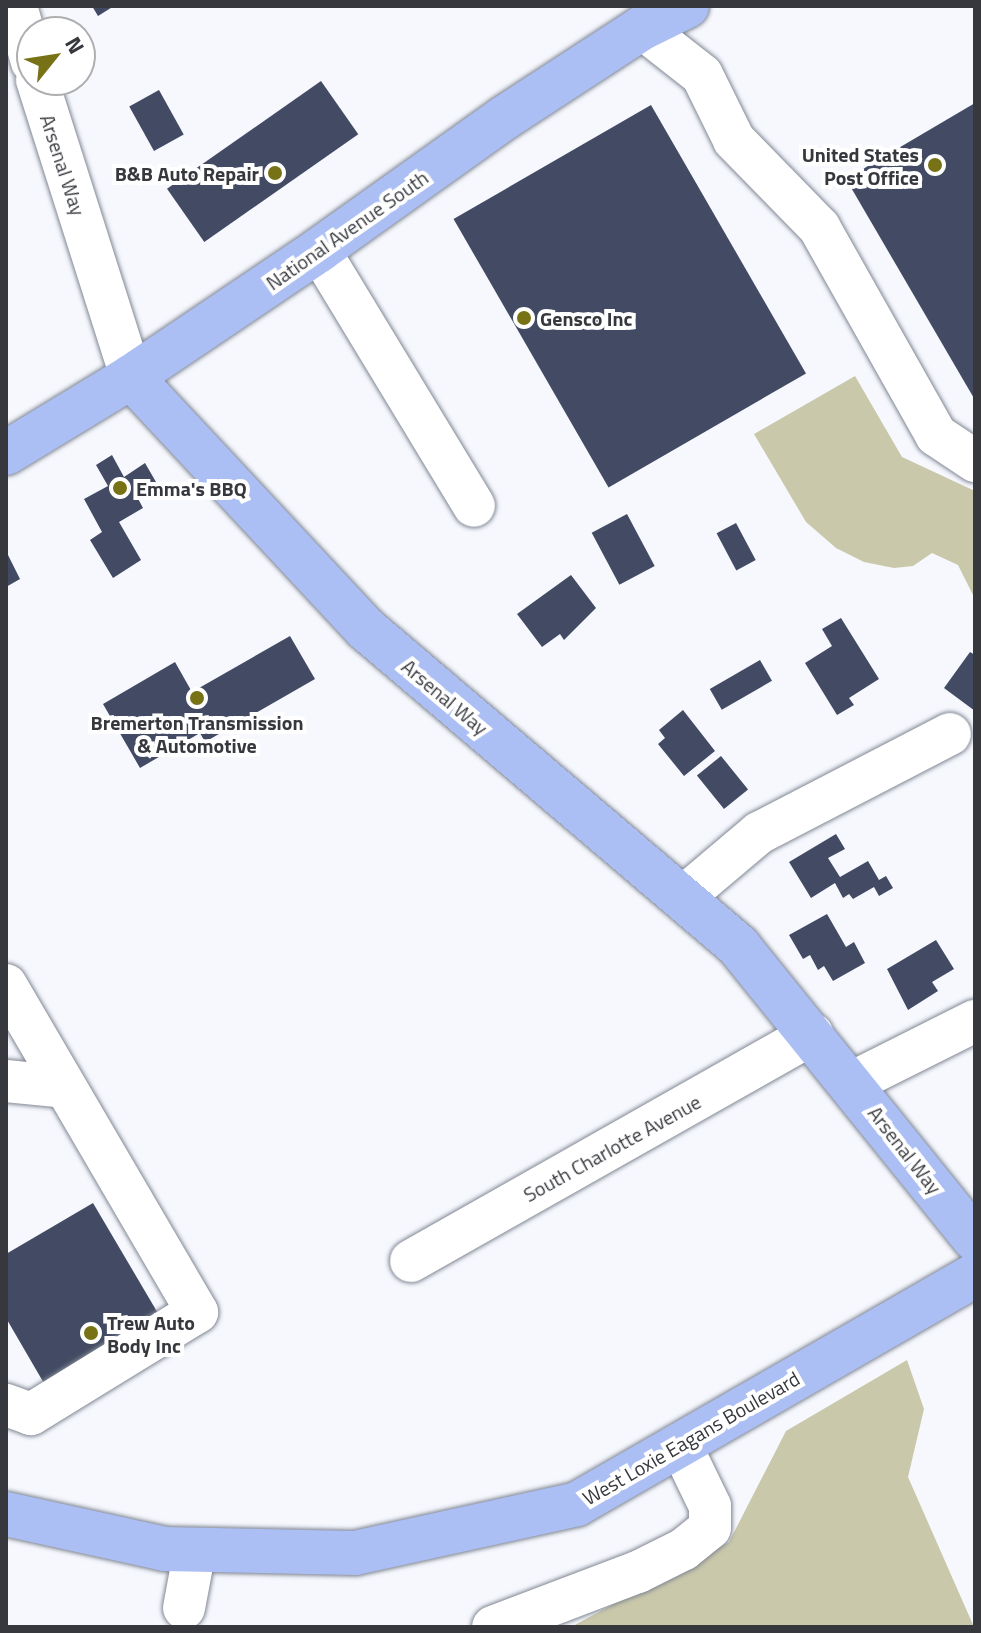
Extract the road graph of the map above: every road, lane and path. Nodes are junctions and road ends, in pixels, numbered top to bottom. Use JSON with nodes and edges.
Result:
{"nodes":[{"id":1,"x":687,"y":6,"type":"edge"},
{"id":2,"x":642,"y":28,"type":"junction"},
{"id":3,"x":42,"y":96,"type":"edge"},
{"id":4,"x":319,"y":250,"type":"junction"},
{"id":5,"x":131,"y":377,"type":"junction"},
{"id":6,"x":6,"y":453,"type":"edge"},
{"id":7,"x":975,"y":461,"type":"edge"},
{"id":8,"x":474,"y":506,"type":"dead end"},
{"id":9,"x":950,"y":734,"type":"dead end"},
{"id":10,"x":682,"y":898,"type":"junction"},
{"id":11,"x":6,"y":985,"type":"edge"},
{"id":12,"x":975,"y":1021,"type":"edge"},
{"id":13,"x":812,"y":1034,"type":"junction"},
{"id":14,"x":6,"y":1081,"type":"edge"},
{"id":15,"x":851,"y":1083,"type":"junction"},
{"id":16,"x":65,"y":1087,"type":"junction"},
{"id":17,"x":975,"y":1239,"type":"edge"},
{"id":18,"x":411,"y":1261,"type":"dead end"},
{"id":19,"x":975,"y":1275,"type":"edge"},
{"id":20,"x":6,"y":1405,"type":"edge"},
{"id":21,"x":680,"y":1444,"type":"junction"},
{"id":22,"x":6,"y":1514,"type":"edge"},
{"id":23,"x":195,"y":1549,"type":"junction"},
{"id":24,"x":184,"y":1608,"type":"dead end"},
{"id":25,"x":493,"y":1627,"type":"edge"}],
"edges":[{"from":1,"to":2,"type":"main road","name":"National Avenue South"},
{"from":2,"to":4,"type":"main road","name":"National Avenue South"},
{"from":2,"to":7,"type":"street"},
{"from":3,"to":5,"type":"street","name":"Arsenal Way"},
{"from":4,"to":5,"type":"main road","name":"National Avenue South"},
{"from":4,"to":8,"type":"street"},
{"from":5,"to":6,"type":"main road","name":"National Avenue South"},
{"from":5,"to":10,"type":"main road","name":"Arsenal Way"},
{"from":9,"to":10,"type":"street"},
{"from":10,"to":13,"type":"main road","name":"Arsenal Way"},
{"from":11,"to":16,"type":"street"},
{"from":12,"to":15,"type":"street"},
{"from":13,"to":15,"type":"main road","name":"Arsenal Way"},
{"from":13,"to":18,"type":"street","name":"South Charlotte Avenue"},
{"from":14,"to":16,"type":"street"},
{"from":15,"to":17,"type":"main road","name":"Arsenal Way"},
{"from":16,"to":20,"type":"street"},
{"from":19,"to":21,"type":"main road","name":"West Loxie Eagans Boulevard"},
{"from":21,"to":23,"type":"main road","name":"West Loxie Eagans Boulevard"},
{"from":21,"to":25,"type":"street"},
{"from":22,"to":23,"type":"main road","name":"West Loxie Eagans Boulevard"},
{"from":23,"to":24,"type":"street"}]}
